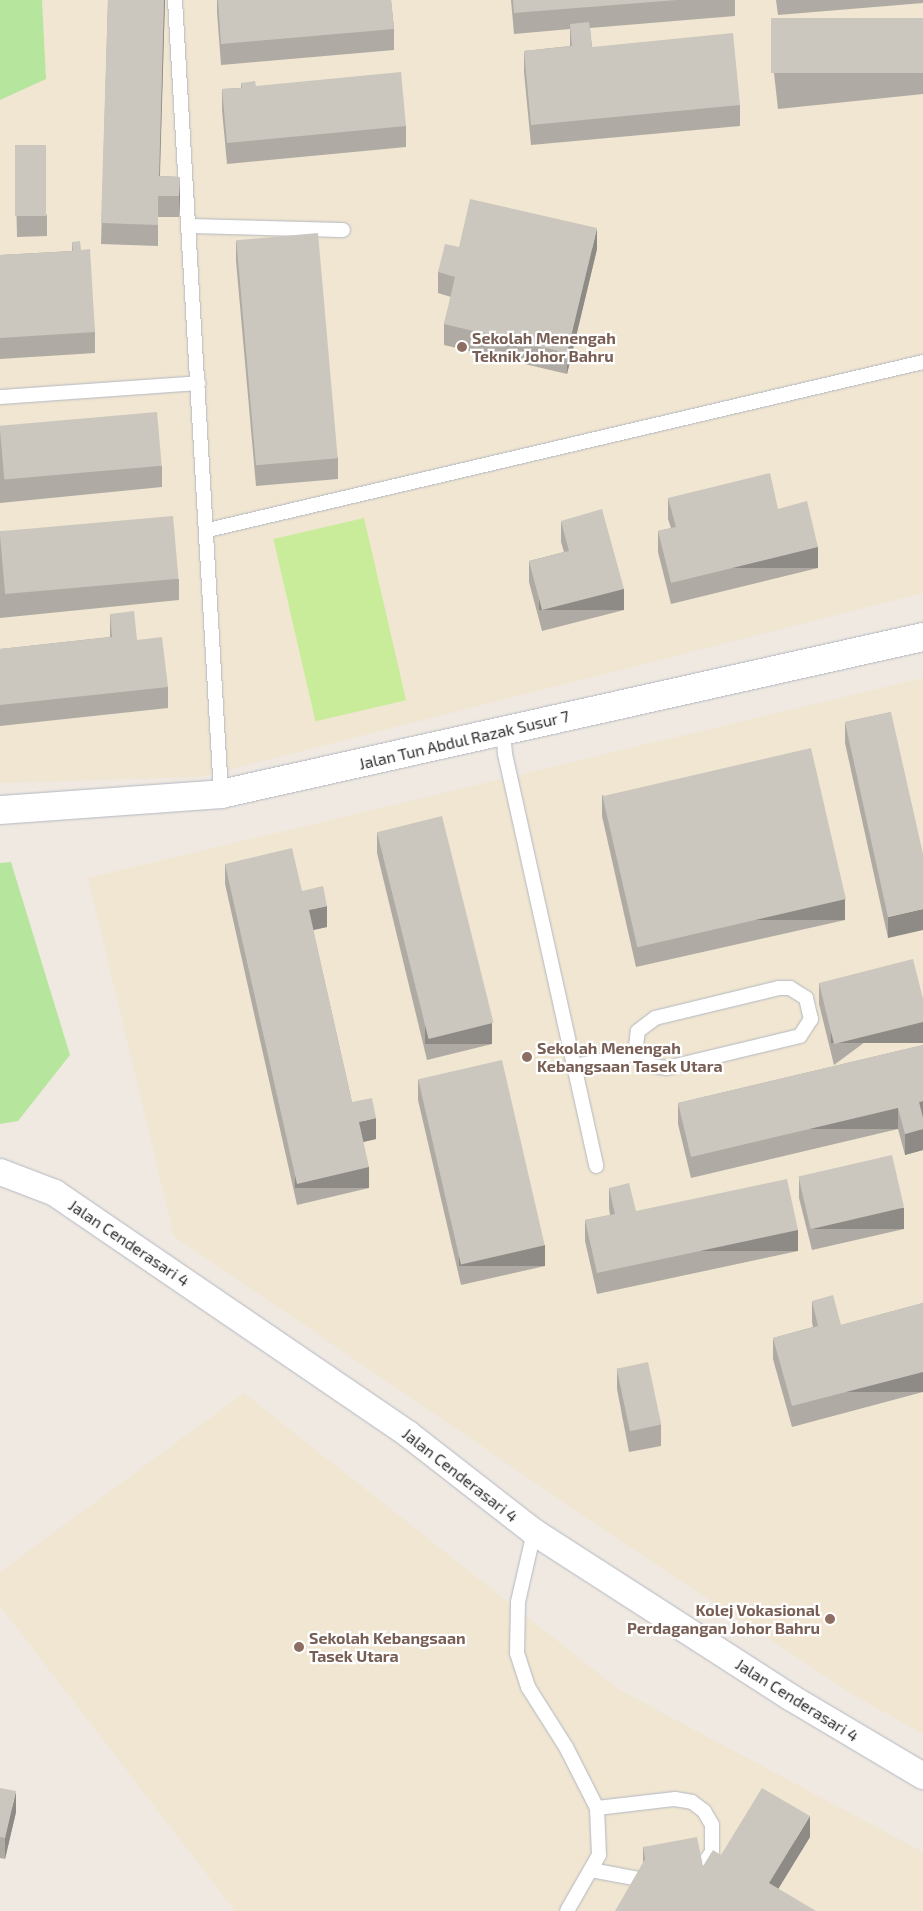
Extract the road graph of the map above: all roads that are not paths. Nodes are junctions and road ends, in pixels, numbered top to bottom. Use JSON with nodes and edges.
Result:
{"nodes":[{"id":1,"x":175,"y":0,"type":"edge"},
{"id":2,"x":189,"y":226,"type":"junction"},
{"id":3,"x":343,"y":230,"type":"dead end"},
{"id":4,"x":923,"y":362,"type":"edge"},
{"id":5,"x":199,"y":383,"type":"junction"},
{"id":6,"x":0,"y":397,"type":"edge"},
{"id":7,"x":208,"y":530,"type":"junction"},
{"id":8,"x":923,"y":637,"type":"edge"},
{"id":9,"x":503,"y":731,"type":"junction"},
{"id":10,"x":222,"y":794,"type":"junction"},
{"id":11,"x":0,"y":810,"type":"edge"},
{"id":12,"x":635,"y":1054,"type":"junction"},
{"id":13,"x":574,"y":1066,"type":"junction"},
{"id":14,"x":596,"y":1166,"type":"dead end"},
{"id":15,"x":0,"y":1172,"type":"edge"},
{"id":16,"x":534,"y":1532,"type":"junction"},
{"id":17,"x":923,"y":1776,"type":"edge"},
{"id":18,"x":597,"y":1808,"type":"junction"},
{"id":19,"x":700,"y":1869,"type":"edge"},
{"id":20,"x":592,"y":1870,"type":"junction"},
{"id":21,"x":645,"y":1880,"type":"edge"},
{"id":22,"x":567,"y":1911,"type":"edge"}],
"edges":[{"from":1,"to":2,"type":"lane"},
{"from":2,"to":3,"type":"lane"},
{"from":2,"to":5,"type":"lane"},
{"from":4,"to":7,"type":"lane"},
{"from":5,"to":6,"type":"lane"},
{"from":5,"to":7,"type":"lane"},
{"from":7,"to":10,"type":"lane"},
{"from":8,"to":9,"type":"street","name":"Jalan Tun Abdul Razak Susur 7"},
{"from":9,"to":10,"type":"street","name":"Jalan Tun Abdul Razak Susur 7"},
{"from":9,"to":13,"type":"lane"},
{"from":10,"to":11,"type":"street","name":"Jalan Tun Abdul Razak Susur 7"},
{"from":12,"to":12,"type":"lane"},
{"from":12,"to":13,"type":"lane"},
{"from":13,"to":14,"type":"lane"},
{"from":15,"to":16,"type":"street","name":"Jalan Cenderasari 4"},
{"from":16,"to":17,"type":"street","name":"Jalan Cenderasari 4"},
{"from":16,"to":18,"type":"lane"},
{"from":18,"to":19,"type":"lane"},
{"from":18,"to":20,"type":"lane"},
{"from":20,"to":21,"type":"lane"},
{"from":20,"to":22,"type":"lane"}]}
